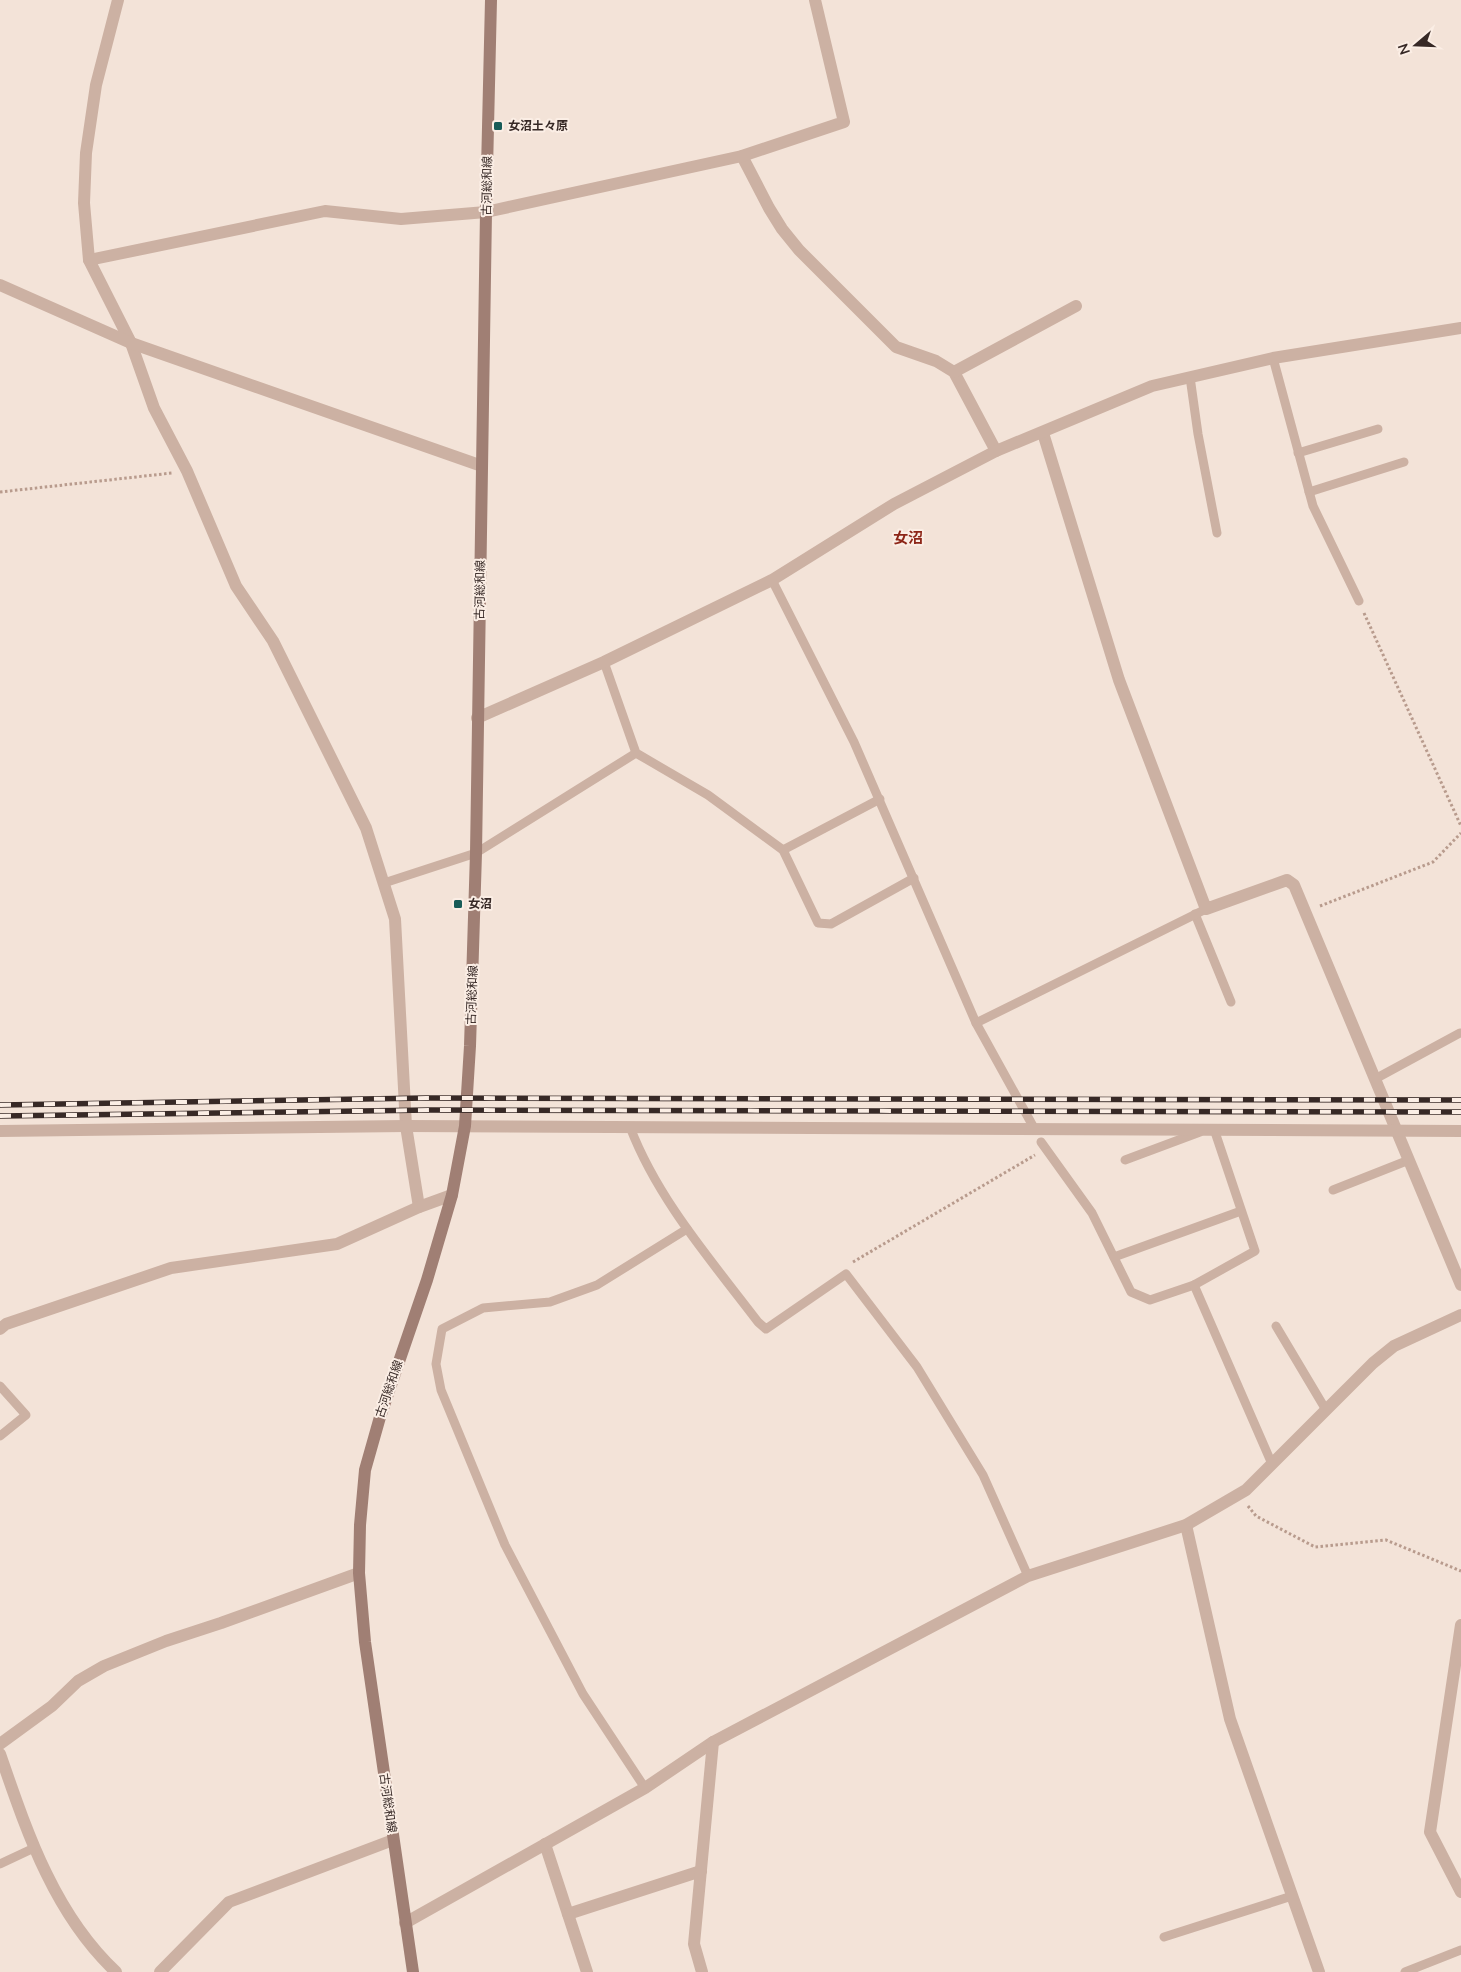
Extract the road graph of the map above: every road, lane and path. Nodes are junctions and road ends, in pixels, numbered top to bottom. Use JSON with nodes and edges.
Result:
{"nodes":[{"id":1,"x":118,"y":0,"type":"edge"},
{"id":2,"x":491,"y":0,"type":"edge"},
{"id":3,"x":815,"y":0,"type":"edge"},
{"id":4,"x":742,"y":156,"type":"junction"},
{"id":5,"x":486,"y":212,"type":"junction"},
{"id":6,"x":89,"y":260,"type":"junction"},
{"id":7,"x":0,"y":285,"type":"edge"},
{"id":8,"x":1076,"y":306,"type":"dead end"},
{"id":9,"x":1461,"y":328,"type":"edge"},
{"id":10,"x":131,"y":343,"type":"junction"},
{"id":11,"x":1273,"y":358,"type":"junction"},
{"id":12,"x":954,"y":372,"type":"junction"},
{"id":13,"x":1190,"y":377,"type":"junction"},
{"id":14,"x":1378,"y":429,"type":"dead end"},
{"id":15,"x":1043,"y":433,"type":"junction"},
{"id":16,"x":996,"y":451,"type":"junction"},
{"id":17,"x":1298,"y":453,"type":"junction"},
{"id":18,"x":1404,"y":462,"type":"dead end"},
{"id":19,"x":482,"y":466,"type":"junction"},
{"id":20,"x":187,"y":471,"type":"junction"},
{"id":21,"x":0,"y":492,"type":"edge"},
{"id":22,"x":1309,"y":492,"type":"junction"},
{"id":23,"x":1216,"y":533,"type":"dead end"},
{"id":24,"x":772,"y":580,"type":"junction"},
{"id":25,"x":1359,"y":600,"type":"joint"},
{"id":26,"x":604,"y":662,"type":"junction"},
{"id":27,"x":477,"y":718,"type":"junction"},
{"id":28,"x":636,"y":753,"type":"junction"},
{"id":29,"x":880,"y":799,"type":"junction"},
{"id":30,"x":1461,"y":826,"type":"edge"},
{"id":31,"x":1461,"y":833,"type":"edge"},
{"id":32,"x":783,"y":850,"type":"junction"},
{"id":33,"x":476,"y":853,"type":"junction"},
{"id":34,"x":914,"y":878,"type":"junction"},
{"id":35,"x":384,"y":883,"type":"junction"},
{"id":36,"x":1201,"y":912,"type":"junction"},
{"id":37,"x":1305,"y":912,"type":"junction"},
{"id":38,"x":1231,"y":1002,"type":"dead end"},
{"id":39,"x":976,"y":1023,"type":"junction"},
{"id":40,"x":1460,"y":1034,"type":"edge"},
{"id":41,"x":1376,"y":1079,"type":"junction"},
{"id":42,"x":406,"y":1126,"type":"junction"},
{"id":43,"x":465,"y":1126,"type":"junction"},
{"id":44,"x":630,"y":1127,"type":"junction"},
{"id":45,"x":1034,"y":1128,"type":"junction"},
{"id":46,"x":1211,"y":1129,"type":"junction"},
{"id":47,"x":0,"y":1131,"type":"edge"},
{"id":48,"x":1397,"y":1131,"type":"junction"},
{"id":49,"x":1461,"y":1131,"type":"edge"},
{"id":50,"x":1041,"y":1142,"type":"joint"},
{"id":51,"x":1125,"y":1160,"type":"dead end"},
{"id":52,"x":1409,"y":1160,"type":"junction"},
{"id":53,"x":1333,"y":1190,"type":"dead end"},
{"id":54,"x":452,"y":1195,"type":"junction"},
{"id":55,"x":419,"y":1207,"type":"junction"},
{"id":56,"x":1242,"y":1211,"type":"junction"},
{"id":57,"x":687,"y":1229,"type":"junction"},
{"id":58,"x":1114,"y":1257,"type":"junction"},
{"id":59,"x":846,"y":1274,"type":"junction"},
{"id":60,"x":1194,"y":1285,"type":"junction"},
{"id":61,"x":1461,"y":1285,"type":"edge"},
{"id":62,"x":1461,"y":1315,"type":"edge"},
{"id":63,"x":2,"y":1322,"type":"edge"},
{"id":64,"x":1276,"y":1326,"type":"dead end"},
{"id":65,"x":0,"y":1386,"type":"edge"},
{"id":66,"x":1326,"y":1410,"type":"junction"},
{"id":67,"x":0,"y":1436,"type":"edge"},
{"id":68,"x":1272,"y":1464,"type":"junction"},
{"id":69,"x":1239,"y":1494,"type":"junction"},
{"id":70,"x":1186,"y":1525,"type":"junction"},
{"id":71,"x":1461,"y":1571,"type":"edge"},
{"id":72,"x":359,"y":1573,"type":"junction"},
{"id":73,"x":1028,"y":1576,"type":"junction"},
{"id":74,"x":1461,"y":1625,"type":"edge"},
{"id":75,"x":713,"y":1742,"type":"junction"},
{"id":76,"x":0,"y":1744,"type":"edge"},
{"id":77,"x":0,"y":1754,"type":"edge"},
{"id":78,"x":645,"y":1788,"type":"junction"},
{"id":79,"x":393,"y":1840,"type":"junction"},
{"id":80,"x":545,"y":1844,"type":"junction"},
{"id":81,"x":34,"y":1848,"type":"junction"},
{"id":82,"x":0,"y":1864,"type":"edge"},
{"id":83,"x":701,"y":1871,"type":"junction"},
{"id":84,"x":1461,"y":1892,"type":"edge"},
{"id":85,"x":1292,"y":1896,"type":"junction"},
{"id":86,"x":568,"y":1914,"type":"junction"},
{"id":87,"x":405,"y":1924,"type":"junction"},
{"id":88,"x":1164,"y":1937,"type":"dead end"},
{"id":89,"x":1461,"y":1950,"type":"edge"},
{"id":90,"x":116,"y":1972,"type":"edge"},
{"id":91,"x":160,"y":1972,"type":"edge"},
{"id":92,"x":413,"y":1972,"type":"edge"},
{"id":93,"x":588,"y":1972,"type":"edge"},
{"id":94,"x":702,"y":1972,"type":"edge"},
{"id":95,"x":1319,"y":1972,"type":"edge"},
{"id":96,"x":1405,"y":1972,"type":"edge"}],
"edges":[{"from":1,"to":6,"type":"street"},
{"from":2,"to":5,"type":"main road","name":"古河総和線"},
{"from":3,"to":4,"type":"street"},
{"from":4,"to":5,"type":"street"},
{"from":4,"to":12,"type":"street"},
{"from":5,"to":6,"type":"street"},
{"from":5,"to":19,"type":"main road","name":"古河総和線"},
{"from":6,"to":10,"type":"street"},
{"from":7,"to":10,"type":"street"},
{"from":8,"to":12,"type":"street"},
{"from":9,"to":11,"type":"street"},
{"from":10,"to":19,"type":"street"},
{"from":10,"to":20,"type":"street"},
{"from":11,"to":13,"type":"street"},
{"from":11,"to":17,"type":"lane"},
{"from":12,"to":16,"type":"street"},
{"from":13,"to":15,"type":"street"},
{"from":13,"to":23,"type":"lane"},
{"from":14,"to":17,"type":"lane"},
{"from":15,"to":16,"type":"street"},
{"from":15,"to":36,"type":"street"},
{"from":16,"to":24,"type":"street"},
{"from":17,"to":22,"type":"lane"},
{"from":18,"to":22,"type":"lane"},
{"from":19,"to":27,"type":"main road","name":"古河総和線"},
{"from":20,"to":21,"type":"path"},
{"from":20,"to":35,"type":"street"},
{"from":22,"to":25,"type":"lane"},
{"from":24,"to":26,"type":"street"},
{"from":24,"to":29,"type":"lane"},
{"from":25,"to":30,"type":"path"},
{"from":26,"to":27,"type":"street"},
{"from":26,"to":28,"type":"lane"},
{"from":27,"to":33,"type":"main road","name":"古河総和線"},
{"from":28,"to":32,"type":"lane"},
{"from":28,"to":33,"type":"lane"},
{"from":29,"to":32,"type":"lane"},
{"from":29,"to":34,"type":"lane"},
{"from":31,"to":37,"type":"path"},
{"from":32,"to":34,"type":"lane"},
{"from":33,"to":35,"type":"lane"},
{"from":33,"to":43,"type":"main road","name":"古河総和線"},
{"from":34,"to":39,"type":"lane"},
{"from":35,"to":42,"type":"street"},
{"from":36,"to":37,"type":"street"},
{"from":36,"to":38,"type":"lane"},
{"from":36,"to":39,"type":"lane"},
{"from":37,"to":41,"type":"street"},
{"from":39,"to":45,"type":"lane"},
{"from":40,"to":41,"type":"lane"},
{"from":41,"to":48,"type":"street"},
{"from":42,"to":43,"type":"street"},
{"from":42,"to":47,"type":"street"},
{"from":42,"to":55,"type":"street"},
{"from":43,"to":44,"type":"street"},
{"from":43,"to":54,"type":"main road","name":"古河総和線"},
{"from":44,"to":45,"type":"street"},
{"from":44,"to":57,"type":"lane"},
{"from":45,"to":46,"type":"street"},
{"from":46,"to":48,"type":"street"},
{"from":46,"to":51,"type":"lane"},
{"from":46,"to":56,"type":"lane"},
{"from":48,"to":49,"type":"street"},
{"from":48,"to":52,"type":"street"},
{"from":50,"to":58,"type":"lane"},
{"from":50,"to":59,"type":"path"},
{"from":52,"to":53,"type":"lane"},
{"from":52,"to":61,"type":"street"},
{"from":54,"to":55,"type":"street"},
{"from":54,"to":72,"type":"main road","name":"古河総和線"},
{"from":55,"to":63,"type":"street"},
{"from":56,"to":58,"type":"lane"},
{"from":56,"to":60,"type":"lane"},
{"from":57,"to":59,"type":"lane"},
{"from":57,"to":78,"type":"lane"},
{"from":58,"to":60,"type":"lane"},
{"from":59,"to":73,"type":"lane"},
{"from":60,"to":68,"type":"lane"},
{"from":62,"to":66,"type":"street"},
{"from":64,"to":66,"type":"lane"},
{"from":65,"to":67,"type":"lane"},
{"from":66,"to":68,"type":"street"},
{"from":68,"to":69,"type":"street"},
{"from":69,"to":70,"type":"street"},
{"from":69,"to":71,"type":"path"},
{"from":70,"to":73,"type":"street"},
{"from":70,"to":85,"type":"street"},
{"from":72,"to":76,"type":"street"},
{"from":72,"to":79,"type":"main road","name":"古河総和線"},
{"from":73,"to":75,"type":"street"},
{"from":74,"to":84,"type":"street"},
{"from":75,"to":78,"type":"street"},
{"from":75,"to":83,"type":"street"},
{"from":77,"to":81,"type":"street"},
{"from":78,"to":80,"type":"street"},
{"from":79,"to":87,"type":"main road","name":"古河総和線"},
{"from":79,"to":91,"type":"street"},
{"from":80,"to":86,"type":"street"},
{"from":80,"to":87,"type":"street"},
{"from":81,"to":82,"type":"lane"},
{"from":81,"to":90,"type":"street"},
{"from":83,"to":86,"type":"street"},
{"from":83,"to":94,"type":"street"},
{"from":85,"to":88,"type":"lane"},
{"from":85,"to":95,"type":"street"},
{"from":86,"to":93,"type":"street"},
{"from":87,"to":92,"type":"main road","name":"古河総和線"},
{"from":89,"to":96,"type":"lane"}]}
